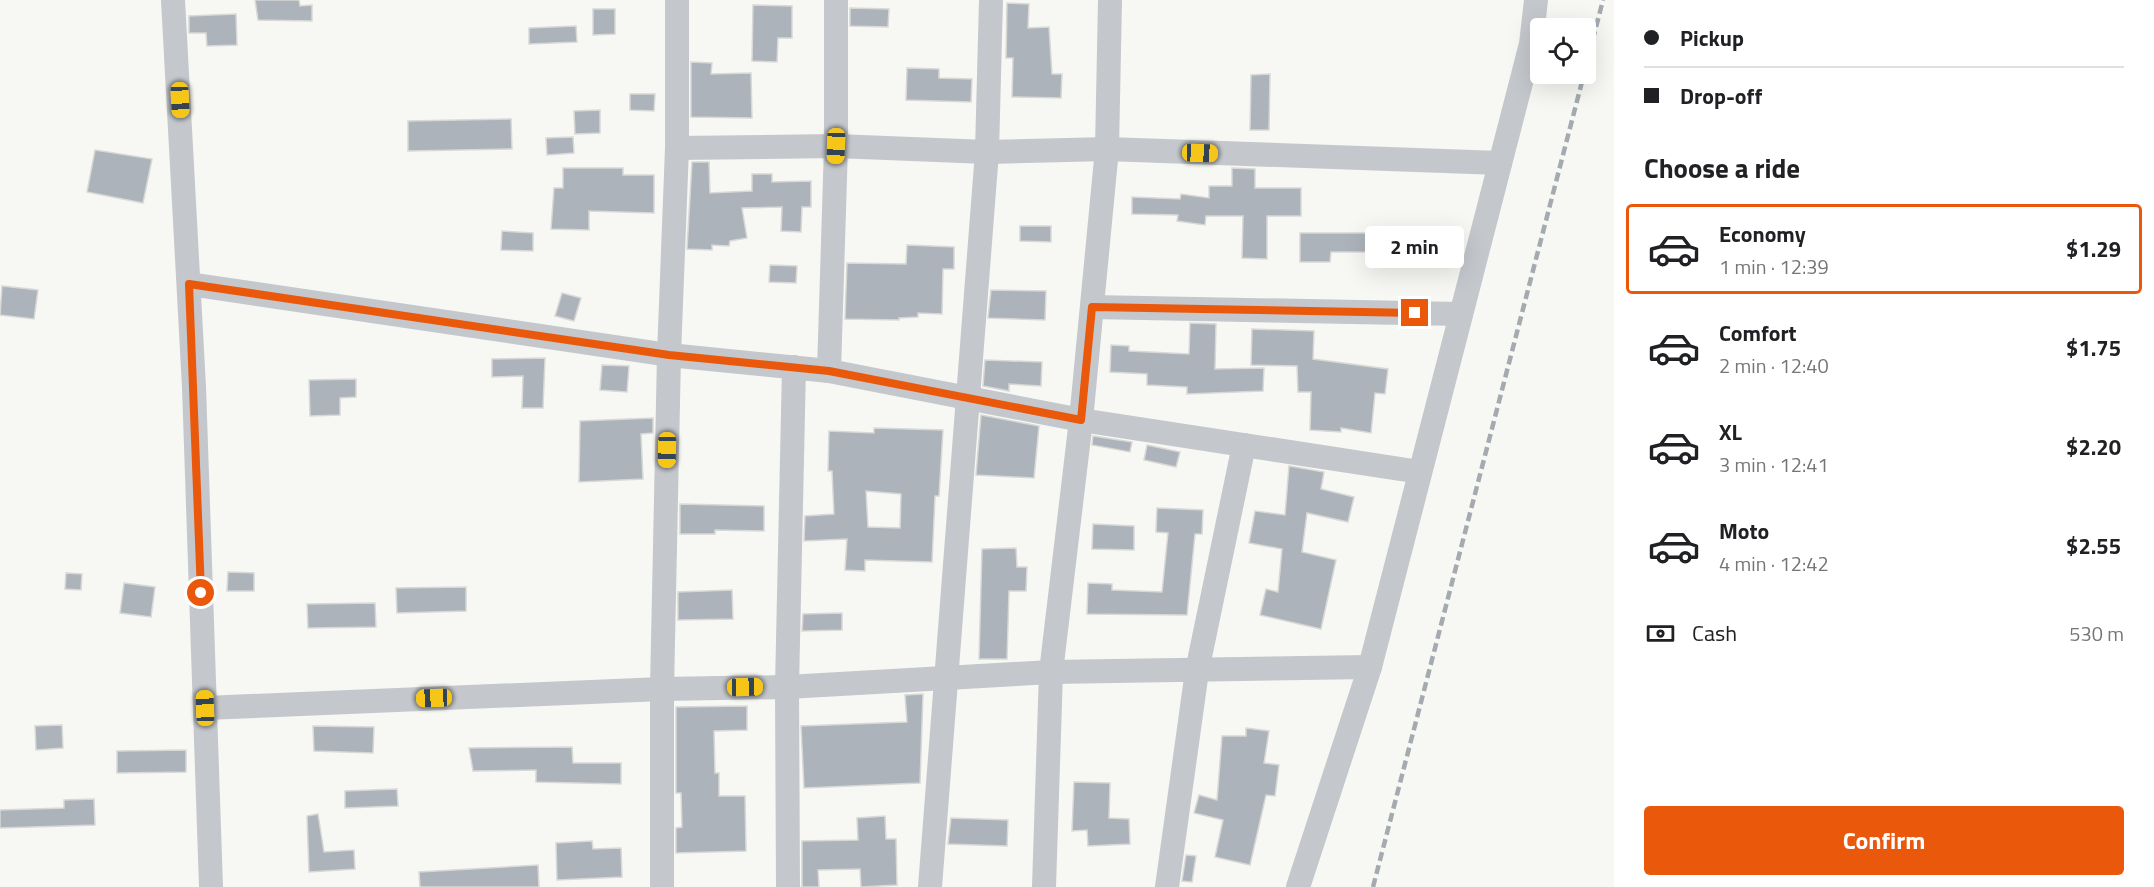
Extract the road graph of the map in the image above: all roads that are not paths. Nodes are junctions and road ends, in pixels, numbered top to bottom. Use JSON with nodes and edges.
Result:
{"nodes":[{"id":1,"x":173,"y":0,"type":"edge"},
{"id":2,"x":677,"y":0,"type":"edge"},
{"id":3,"x":836,"y":0,"type":"edge"},
{"id":4,"x":991,"y":0,"type":"edge"},
{"id":5,"x":1110,"y":0,"type":"edge"},
{"id":6,"x":1536,"y":0,"type":"edge"},
{"id":7,"x":836,"y":146,"type":"junction"},
{"id":8,"x":677,"y":148,"type":"junction"},
{"id":9,"x":1107,"y":149,"type":"junction"},
{"id":10,"x":987,"y":152,"type":"junction"},
{"id":11,"x":1500,"y":163,"type":"junction"},
{"id":12,"x":189,"y":284,"type":"junction"},
{"id":13,"x":1092,"y":307,"type":"junction"},
{"id":14,"x":1461,"y":314,"type":"junction"},
{"id":15,"x":669,"y":355,"type":"junction"},
{"id":16,"x":794,"y":367,"type":"junction"},
{"id":17,"x":829,"y":371,"type":"junction"},
{"id":18,"x":968,"y":398,"type":"junction"},
{"id":19,"x":1081,"y":420,"type":"junction"},
{"id":20,"x":1244,"y":445,"type":"junction"},
{"id":21,"x":1420,"y":472,"type":"junction"},
{"id":22,"x":1370,"y":667,"type":"junction"},
{"id":23,"x":1197,"y":671,"type":"junction"},
{"id":24,"x":1051,"y":672,"type":"junction"},
{"id":25,"x":948,"y":678,"type":"junction"},
{"id":26,"x":787,"y":687,"type":"junction"},
{"id":27,"x":662,"y":689,"type":"junction"},
{"id":28,"x":205,"y":708,"type":"junction"},
{"id":29,"x":211,"y":887,"type":"edge"},
{"id":30,"x":662,"y":887,"type":"edge"},
{"id":31,"x":788,"y":887,"type":"edge"},
{"id":32,"x":930,"y":887,"type":"edge"},
{"id":33,"x":1044,"y":887,"type":"edge"},
{"id":34,"x":1167,"y":887,"type":"edge"},
{"id":35,"x":1298,"y":887,"type":"edge"}],
"edges":[{"from":1,"to":12,"type":"street"},
{"from":2,"to":8,"type":"street"},
{"from":3,"to":7,"type":"street"},
{"from":4,"to":10,"type":"street"},
{"from":5,"to":9,"type":"street"},
{"from":6,"to":11,"type":"street"},
{"from":7,"to":8,"type":"street"},
{"from":7,"to":10,"type":"street"},
{"from":7,"to":17,"type":"street"},
{"from":8,"to":15,"type":"street"},
{"from":9,"to":10,"type":"street"},
{"from":9,"to":11,"type":"street"},
{"from":9,"to":13,"type":"street"},
{"from":10,"to":18,"type":"street"},
{"from":11,"to":14,"type":"street"},
{"from":12,"to":15,"type":"street"},
{"from":12,"to":28,"type":"street"},
{"from":13,"to":14,"type":"street"},
{"from":13,"to":19,"type":"street"},
{"from":14,"to":21,"type":"street"},
{"from":15,"to":16,"type":"street"},
{"from":15,"to":27,"type":"street"},
{"from":16,"to":17,"type":"street"},
{"from":16,"to":26,"type":"street"},
{"from":17,"to":18,"type":"street"},
{"from":18,"to":19,"type":"street"},
{"from":18,"to":25,"type":"street"},
{"from":19,"to":20,"type":"street"},
{"from":19,"to":24,"type":"street"},
{"from":20,"to":21,"type":"street"},
{"from":20,"to":23,"type":"street"},
{"from":21,"to":22,"type":"street"},
{"from":22,"to":23,"type":"street"},
{"from":22,"to":35,"type":"street"},
{"from":23,"to":24,"type":"street"},
{"from":23,"to":34,"type":"street"},
{"from":24,"to":25,"type":"street"},
{"from":24,"to":33,"type":"street"},
{"from":25,"to":26,"type":"street"},
{"from":25,"to":32,"type":"street"},
{"from":26,"to":27,"type":"street"},
{"from":26,"to":31,"type":"street"},
{"from":27,"to":28,"type":"street"},
{"from":27,"to":30,"type":"street"},
{"from":28,"to":29,"type":"street"}]}
